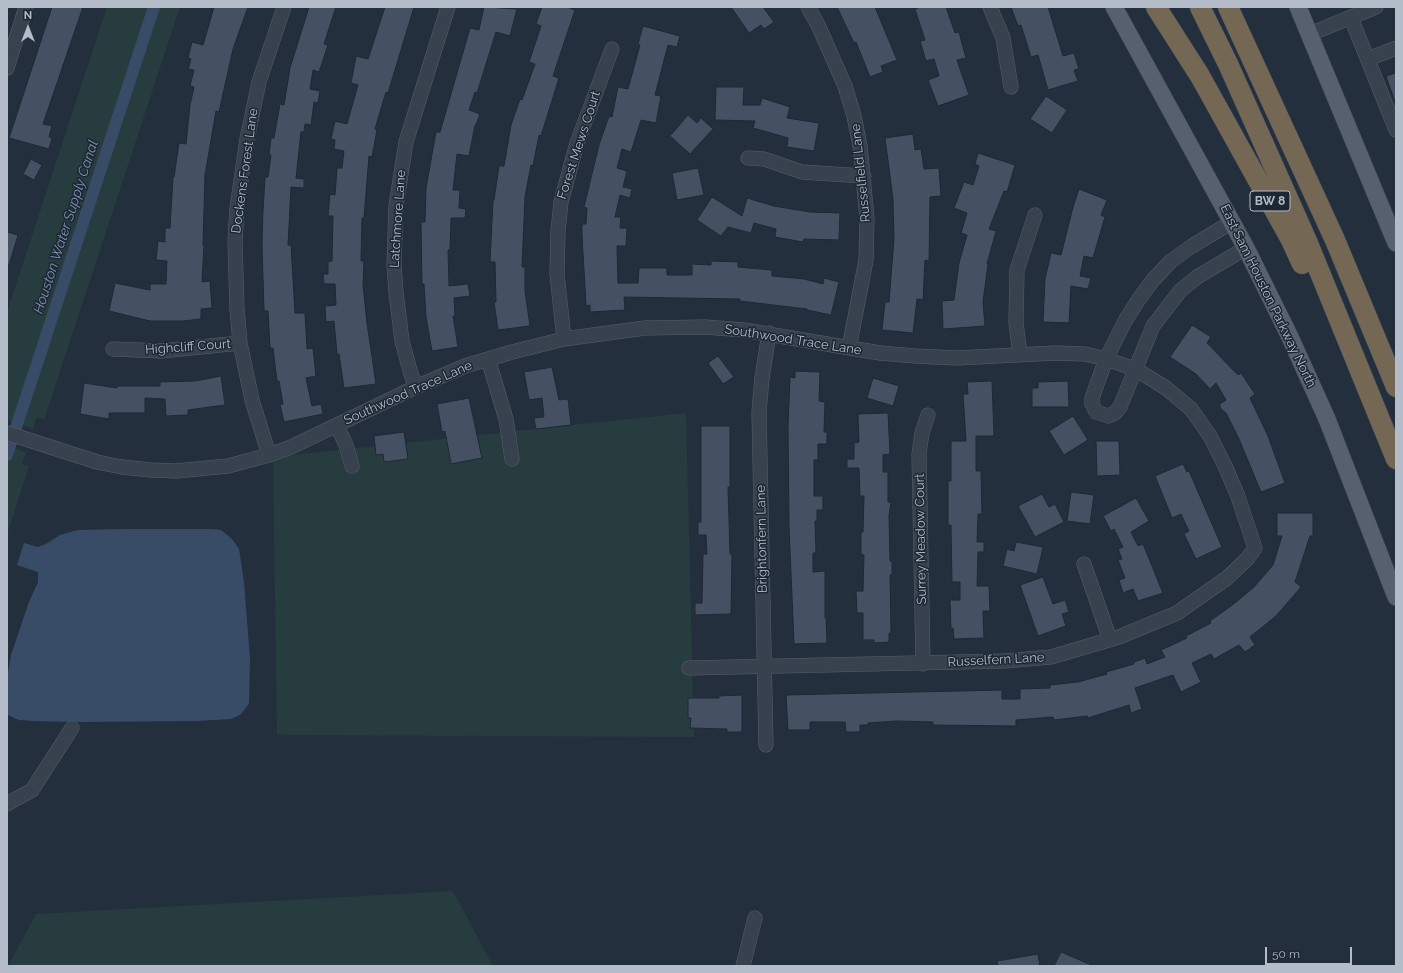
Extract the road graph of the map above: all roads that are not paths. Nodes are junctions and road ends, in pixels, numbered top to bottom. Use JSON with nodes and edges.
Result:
{"nodes":[{"id":1,"x":26,"y":7,"type":"edge"},
{"id":2,"x":284,"y":7,"type":"edge"},
{"id":3,"x":448,"y":7,"type":"edge"},
{"id":4,"x":808,"y":7,"type":"edge"},
{"id":5,"x":990,"y":7,"type":"edge"},
{"id":6,"x":1114,"y":7,"type":"edge"},
{"id":7,"x":1156,"y":7,"type":"edge"},
{"id":8,"x":1200,"y":7,"type":"edge"},
{"id":9,"x":1228,"y":7,"type":"edge"},
{"id":10,"x":1298,"y":7,"type":"edge"},
{"id":11,"x":1376,"y":7,"type":"edge"},
{"id":12,"x":1351,"y":18,"type":"junction"},
{"id":13,"x":1310,"y":34,"type":"junction"},
{"id":14,"x":1396,"y":48,"type":"edge"},
{"id":15,"x":612,"y":49,"type":"dead end"},
{"id":16,"x":1368,"y":59,"type":"junction"},
{"id":17,"x":7,"y":68,"type":"edge"},
{"id":18,"x":1011,"y":86,"type":"dead end"},
{"id":19,"x":1396,"y":130,"type":"edge"},
{"id":20,"x":748,"y":158,"type":"dead end"},
{"id":21,"x":864,"y":176,"type":"junction"},
{"id":22,"x":1035,"y":215,"type":"dead end"},
{"id":23,"x":1232,"y":222,"type":"junction"},
{"id":24,"x":1396,"y":243,"type":"edge"},
{"id":25,"x":1246,"y":248,"type":"junction"},
{"id":26,"x":769,"y":333,"type":"junction"},
{"id":27,"x":564,"y":339,"type":"junction"},
{"id":28,"x":240,"y":343,"type":"junction"},
{"id":29,"x":849,"y":348,"type":"junction"},
{"id":30,"x":113,"y":349,"type":"dead end"},
{"id":31,"x":1020,"y":355,"type":"junction"},
{"id":32,"x":488,"y":359,"type":"junction"},
{"id":33,"x":1106,"y":359,"type":"junction"},
{"id":34,"x":1135,"y":369,"type":"junction"},
{"id":35,"x":416,"y":387,"type":"junction"},
{"id":36,"x":1396,"y":387,"type":"edge"},
{"id":37,"x":1373,"y":402,"type":"junction"},
{"id":38,"x":928,"y":415,"type":"dead end"},
{"id":39,"x":337,"y":426,"type":"junction"},
{"id":40,"x":7,"y":433,"type":"edge"},
{"id":41,"x":269,"y":456,"type":"junction"},
{"id":42,"x":512,"y":459,"type":"dead end"},
{"id":43,"x":1396,"y":459,"type":"edge"},
{"id":44,"x":352,"y":466,"type":"dead end"},
{"id":45,"x":1250,"y":533,"type":"joint"},
{"id":46,"x":1084,"y":564,"type":"dead end"},
{"id":47,"x":1396,"y":597,"type":"edge"},
{"id":48,"x":1110,"y":640,"type":"junction"},
{"id":49,"x":923,"y":664,"type":"junction"},
{"id":50,"x":765,"y":667,"type":"junction"},
{"id":51,"x":689,"y":668,"type":"dead end"},
{"id":52,"x":72,"y":728,"type":"dead end"},
{"id":53,"x":766,"y":745,"type":"dead end"},
{"id":54,"x":7,"y":804,"type":"edge"},
{"id":55,"x":755,"y":918,"type":"dead end"},
{"id":56,"x":743,"y":966,"type":"edge"}],
"edges":[{"from":1,"to":17,"type":"street"},
{"from":2,"to":28,"type":"street","name":"Dockens Forest Lane"},
{"from":3,"to":35,"type":"street","name":"Latchmore Lane"},
{"from":4,"to":21,"type":"street","name":"Russelfield Lane"},
{"from":5,"to":18,"type":"street"},
{"from":6,"to":23,"type":"main road","name":"East Sam Houston Parkway North"},
{"from":7,"to":37,"type":"highway","number":"BW 8"},
{"from":8,"to":37,"type":"highway"},
{"from":9,"to":36,"type":"highway"},
{"from":10,"to":13,"type":"main road"},
{"from":11,"to":12,"type":"street"},
{"from":12,"to":13,"type":"street"},
{"from":12,"to":16,"type":"street"},
{"from":13,"to":24,"type":"main road"},
{"from":14,"to":16,"type":"street"},
{"from":15,"to":27,"type":"street","name":"Forest Mews Court"},
{"from":16,"to":19,"type":"street"},
{"from":20,"to":21,"type":"street"},
{"from":21,"to":29,"type":"street","name":"Russelfield Lane"},
{"from":22,"to":31,"type":"street"},
{"from":23,"to":25,"type":"main road","name":"East Sam Houston Parkway North"},
{"from":23,"to":33,"type":"street"},
{"from":25,"to":34,"type":"street"},
{"from":25,"to":47,"type":"main road","name":"East Sam Houston Parkway North"},
{"from":26,"to":27,"type":"street","name":"Southwood Trace Lane"},
{"from":26,"to":29,"type":"street","name":"Southwood Trace Lane"},
{"from":26,"to":50,"type":"street","name":"Brightonfern Lane"},
{"from":27,"to":32,"type":"street","name":"Southwood Trace Lane"},
{"from":28,"to":30,"type":"street","name":"Highcliff Court"},
{"from":28,"to":41,"type":"street","name":"Dockens Forest Lane"},
{"from":29,"to":31,"type":"street","name":"Southwood Trace Lane"},
{"from":31,"to":33,"type":"street","name":"Southwood Trace Lane"},
{"from":32,"to":35,"type":"street","name":"Southwood Trace Lane"},
{"from":32,"to":42,"type":"street"},
{"from":33,"to":34,"type":"street","name":"Southwood Trace Lane"},
{"from":33,"to":34,"type":"street"},
{"from":34,"to":45,"type":"street","name":"Southwood Trace Lane"},
{"from":35,"to":39,"type":"street","name":"Southwood Trace Lane"},
{"from":37,"to":43,"type":"highway","number":"BW 8"},
{"from":38,"to":49,"type":"street","name":"Surrey Meadow Court"},
{"from":39,"to":41,"type":"street","name":"Southwood Trace Lane"},
{"from":39,"to":44,"type":"street"},
{"from":40,"to":41,"type":"street","name":"Southwood Trace Lane"},
{"from":45,"to":48,"type":"street","name":"Russelfern Lane"},
{"from":46,"to":48,"type":"street"},
{"from":48,"to":49,"type":"street","name":"Russelfern Lane"},
{"from":49,"to":50,"type":"street","name":"Russelfern Lane"},
{"from":50,"to":51,"type":"street","name":"Russelfern Lane"},
{"from":50,"to":53,"type":"street","name":"Brightonfern Lane"},
{"from":52,"to":54,"type":"street"},
{"from":55,"to":56,"type":"street"}]}
